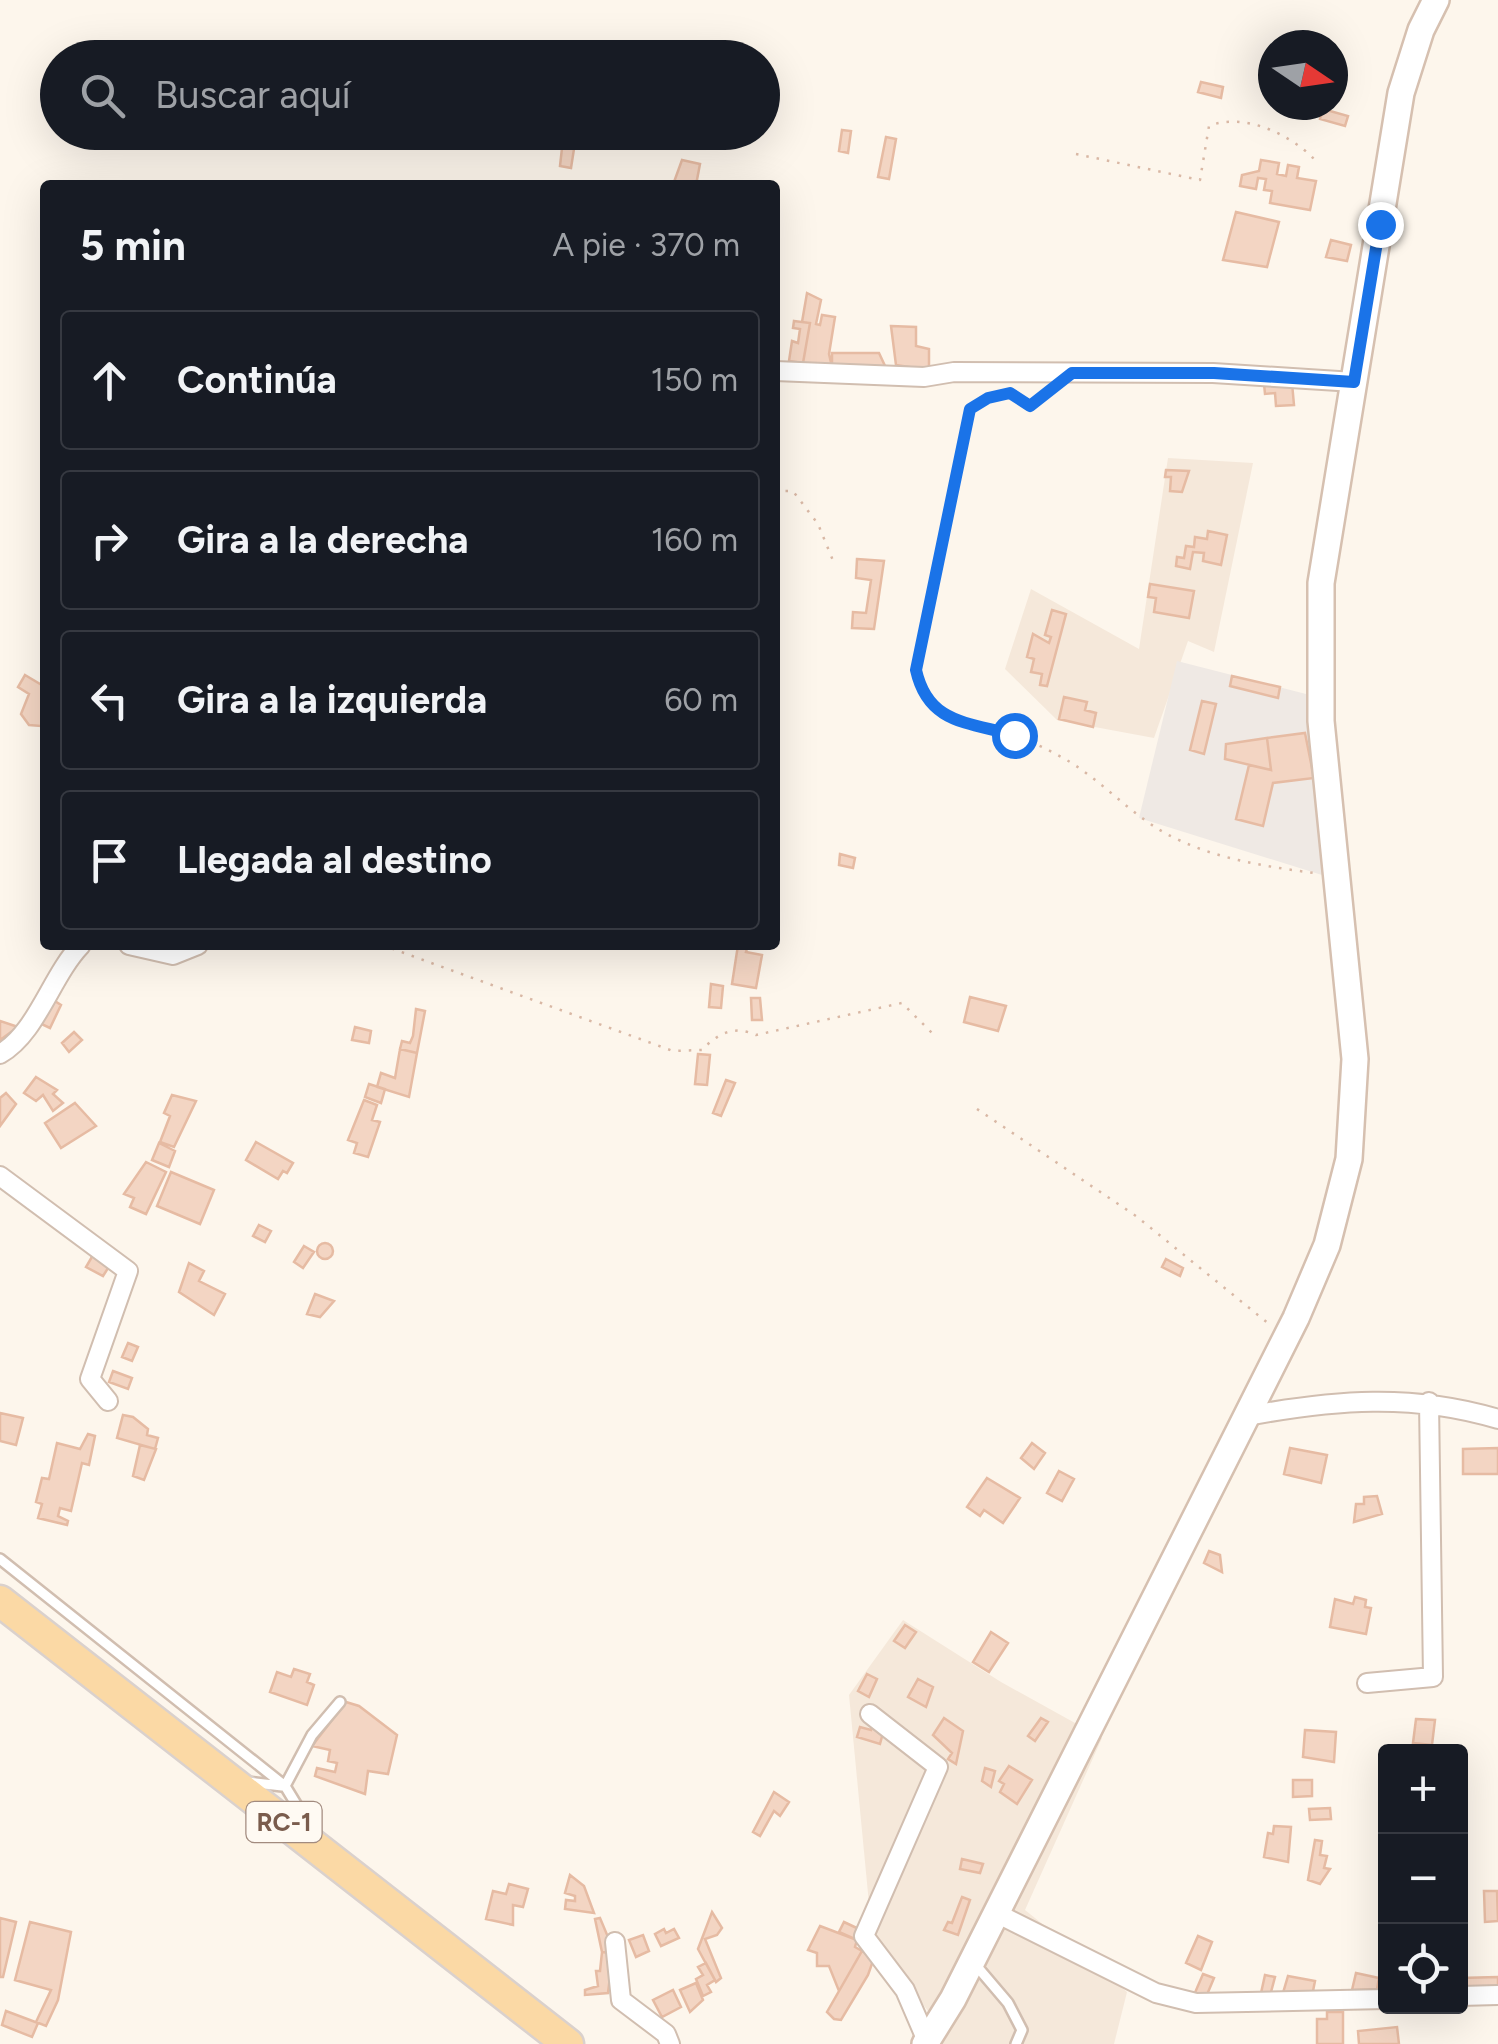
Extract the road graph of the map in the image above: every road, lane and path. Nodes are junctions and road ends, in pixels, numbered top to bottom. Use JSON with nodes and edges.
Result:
{"nodes":[{"id":1,"x":1436,"y":0,"type":"edge"},
{"id":2,"x":1076,"y":154,"type":"dead end"},
{"id":3,"x":1314,"y":159,"type":"dead end"},
{"id":4,"x":780,"y":371,"type":"edge"},
{"id":5,"x":1072,"y":373,"type":"junction"},
{"id":6,"x":1354,"y":382,"type":"junction"},
{"id":7,"x":780,"y":491,"type":"edge"},
{"id":8,"x":834,"y":563,"type":"dead end"},
{"id":9,"x":1336,"y":876,"type":"junction"},
{"id":10,"x":76,"y":950,"type":"edge"},
{"id":11,"x":153,"y":950,"type":"edge"},
{"id":12,"x":184,"y":950,"type":"edge"},
{"id":13,"x":396,"y":950,"type":"edge"},
{"id":14,"x":933,"y":1034,"type":"dead end"},
{"id":15,"x":0,"y":1054,"type":"edge"},
{"id":16,"x":977,"y":1108,"type":"dead end"},
{"id":17,"x":0,"y":1176,"type":"edge"},
{"id":18,"x":1288,"y":1334,"type":"junction"},
{"id":19,"x":108,"y":1402,"type":"dead end"},
{"id":20,"x":1429,"y":1402,"type":"junction"},
{"id":21,"x":1246,"y":1416,"type":"junction"},
{"id":22,"x":1498,"y":1419,"type":"edge"},
{"id":23,"x":0,"y":1558,"type":"edge"},
{"id":24,"x":0,"y":1601,"type":"edge"},
{"id":25,"x":1367,"y":1683,"type":"dead end"},
{"id":26,"x":340,"y":1702,"type":"dead end"},
{"id":27,"x":870,"y":1714,"type":"dead end"},
{"id":28,"x":227,"y":1778,"type":"junction"},
{"id":29,"x":285,"y":1786,"type":"junction"},
{"id":30,"x":332,"y":1859,"type":"junction"},
{"id":31,"x":996,"y":1913,"type":"junction"},
{"id":32,"x":615,"y":1942,"type":"dead end"},
{"id":33,"x":972,"y":1960,"type":"junction"},
{"id":34,"x":1498,"y":1995,"type":"edge"},
{"id":35,"x":1468,"y":1996,"type":"edge"},
{"id":36,"x":1378,"y":1999,"type":"edge"},
{"id":37,"x":926,"y":2043,"type":"edge"},
{"id":38,"x":568,"y":2044,"type":"edge"},
{"id":39,"x":670,"y":2044,"type":"edge"},
{"id":40,"x":1016,"y":2044,"type":"edge"}],
"edges":[{"from":1,"to":6,"type":"street"},
{"from":2,"to":3,"type":"path"},
{"from":4,"to":5,"type":"street"},
{"from":5,"to":6,"type":"street"},
{"from":5,"to":9,"type":"path"},
{"from":6,"to":9,"type":"street"},
{"from":7,"to":8,"type":"path"},
{"from":9,"to":18,"type":"street"},
{"from":10,"to":15,"type":"street"},
{"from":11,"to":12,"type":"street"},
{"from":13,"to":14,"type":"path"},
{"from":16,"to":18,"type":"path"},
{"from":17,"to":19,"type":"street"},
{"from":18,"to":21,"type":"street"},
{"from":20,"to":21,"type":"street"},
{"from":20,"to":22,"type":"street"},
{"from":20,"to":25,"type":"street"},
{"from":21,"to":31,"type":"street"},
{"from":23,"to":29,"type":"lane"},
{"from":24,"to":28,"type":"main road","number":"RC-1"},
{"from":26,"to":29,"type":"lane"},
{"from":27,"to":37,"type":"street"},
{"from":28,"to":29,"type":"lane"},
{"from":28,"to":30,"type":"main road","number":"RC-1"},
{"from":29,"to":30,"type":"lane"},
{"from":30,"to":38,"type":"main road","number":"RC-1"},
{"from":31,"to":33,"type":"street"},
{"from":31,"to":36,"type":"street"},
{"from":32,"to":39,"type":"street"},
{"from":33,"to":37,"type":"street"},
{"from":33,"to":40,"type":"lane"},
{"from":34,"to":35,"type":"street"}]}
